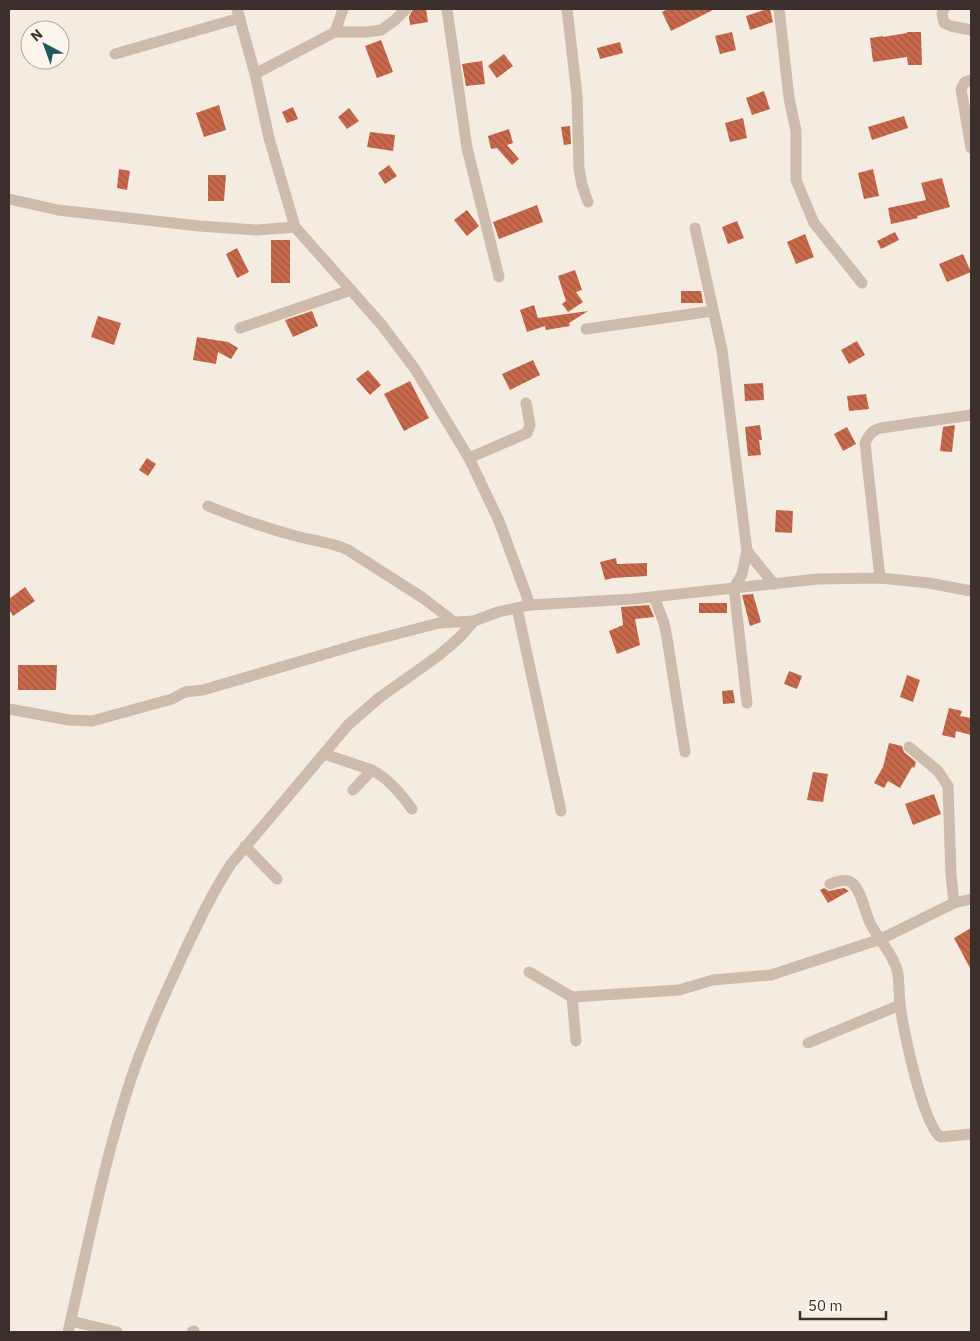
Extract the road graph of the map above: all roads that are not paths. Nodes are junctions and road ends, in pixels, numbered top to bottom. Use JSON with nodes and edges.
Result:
{"nodes":[{"id":1,"x":342,"y":9,"type":"edge"},
{"id":2,"x":406,"y":9,"type":"edge"},
{"id":3,"x":447,"y":9,"type":"edge"},
{"id":4,"x":567,"y":9,"type":"edge"},
{"id":5,"x":779,"y":9,"type":"edge"},
{"id":6,"x":944,"y":9,"type":"edge"},
{"id":7,"x":238,"y":13,"type":"edge"},
{"id":8,"x":971,"y":30,"type":"edge"},
{"id":9,"x":335,"y":32,"type":"junction"},
{"id":10,"x":115,"y":54,"type":"dead end"},
{"id":11,"x":255,"y":74,"type":"junction"},
{"id":12,"x":971,"y":80,"type":"edge"},
{"id":13,"x":971,"y":148,"type":"edge"},
{"id":14,"x":9,"y":199,"type":"edge"},
{"id":15,"x":588,"y":202,"type":"dead end"},
{"id":16,"x":295,"y":227,"type":"junction"},
{"id":17,"x":695,"y":228,"type":"dead end"},
{"id":18,"x":499,"y":277,"type":"dead end"},
{"id":19,"x":862,"y":283,"type":"dead end"},
{"id":20,"x":351,"y":290,"type":"junction"},
{"id":21,"x":713,"y":311,"type":"junction"},
{"id":22,"x":240,"y":328,"type":"dead end"},
{"id":23,"x":586,"y":329,"type":"dead end"},
{"id":24,"x":526,"y":403,"type":"dead end"},
{"id":25,"x":971,"y":415,"type":"edge"},
{"id":26,"x":469,"y":458,"type":"junction"},
{"id":27,"x":208,"y":506,"type":"dead end"},
{"id":28,"x":747,"y":551,"type":"junction"},
{"id":29,"x":880,"y":578,"type":"junction"},
{"id":30,"x":774,"y":584,"type":"junction"},
{"id":31,"x":734,"y":588,"type":"junction"},
{"id":32,"x":971,"y":591,"type":"edge"},
{"id":33,"x":654,"y":597,"type":"junction"},
{"id":34,"x":530,"y":605,"type":"junction"},
{"id":35,"x":516,"y":608,"type":"junction"},
{"id":36,"x":474,"y":620,"type":"junction"},
{"id":37,"x":453,"y":621,"type":"junction"},
{"id":38,"x":747,"y":703,"type":"dead end"},
{"id":39,"x":9,"y":709,"type":"edge"},
{"id":40,"x":909,"y":747,"type":"dead end"},
{"id":41,"x":685,"y":752,"type":"dead end"},
{"id":42,"x":324,"y":754,"type":"junction"},
{"id":43,"x":372,"y":770,"type":"junction"},
{"id":44,"x":353,"y":790,"type":"dead end"},
{"id":45,"x":412,"y":809,"type":"dead end"},
{"id":46,"x":561,"y":811,"type":"dead end"},
{"id":47,"x":245,"y":846,"type":"junction"},
{"id":48,"x":276,"y":879,"type":"dead end"},
{"id":49,"x":830,"y":884,"type":"dead end"},
{"id":50,"x":971,"y":899,"type":"edge"},
{"id":51,"x":954,"y":903,"type":"junction"},
{"id":52,"x":881,"y":939,"type":"junction"},
{"id":53,"x":529,"y":972,"type":"dead end"},
{"id":54,"x":572,"y":997,"type":"junction"},
{"id":55,"x":900,"y":1006,"type":"junction"},
{"id":56,"x":576,"y":1041,"type":"dead end"},
{"id":57,"x":808,"y":1043,"type":"dead end"},
{"id":58,"x":971,"y":1134,"type":"edge"},
{"id":59,"x":69,"y":1327,"type":"edge"},
{"id":60,"x":118,"y":1332,"type":"edge"}],
"edges":[{"from":1,"to":9,"type":"street"},
{"from":2,"to":9,"type":"street"},
{"from":3,"to":18,"type":"street"},
{"from":4,"to":15,"type":"street"},
{"from":5,"to":19,"type":"street"},
{"from":6,"to":8,"type":"street"},
{"from":7,"to":10,"type":"street"},
{"from":7,"to":11,"type":"street"},
{"from":9,"to":11,"type":"street"},
{"from":11,"to":16,"type":"street"},
{"from":12,"to":13,"type":"street"},
{"from":14,"to":16,"type":"street"},
{"from":16,"to":20,"type":"street"},
{"from":17,"to":21,"type":"street"},
{"from":20,"to":22,"type":"street"},
{"from":20,"to":26,"type":"street"},
{"from":21,"to":23,"type":"street"},
{"from":21,"to":28,"type":"street"},
{"from":24,"to":26,"type":"street"},
{"from":25,"to":29,"type":"street"},
{"from":26,"to":34,"type":"street"},
{"from":27,"to":37,"type":"street"},
{"from":28,"to":30,"type":"street"},
{"from":28,"to":31,"type":"street"},
{"from":29,"to":30,"type":"street"},
{"from":29,"to":32,"type":"street"},
{"from":30,"to":31,"type":"street"},
{"from":31,"to":33,"type":"street"},
{"from":31,"to":38,"type":"street"},
{"from":33,"to":34,"type":"street"},
{"from":33,"to":41,"type":"street"},
{"from":34,"to":35,"type":"street"},
{"from":35,"to":36,"type":"street"},
{"from":35,"to":46,"type":"street"},
{"from":36,"to":37,"type":"street"},
{"from":36,"to":42,"type":"street"},
{"from":37,"to":39,"type":"street"},
{"from":40,"to":51,"type":"street"},
{"from":42,"to":43,"type":"street"},
{"from":42,"to":47,"type":"street"},
{"from":43,"to":44,"type":"street"},
{"from":43,"to":45,"type":"street"},
{"from":47,"to":48,"type":"street"},
{"from":47,"to":59,"type":"street"},
{"from":49,"to":52,"type":"street"},
{"from":50,"to":51,"type":"street"},
{"from":51,"to":52,"type":"street"},
{"from":52,"to":54,"type":"street"},
{"from":52,"to":55,"type":"street"},
{"from":53,"to":54,"type":"street"},
{"from":54,"to":56,"type":"street"},
{"from":55,"to":57,"type":"street"},
{"from":55,"to":58,"type":"street"},
{"from":59,"to":60,"type":"street"}]}
